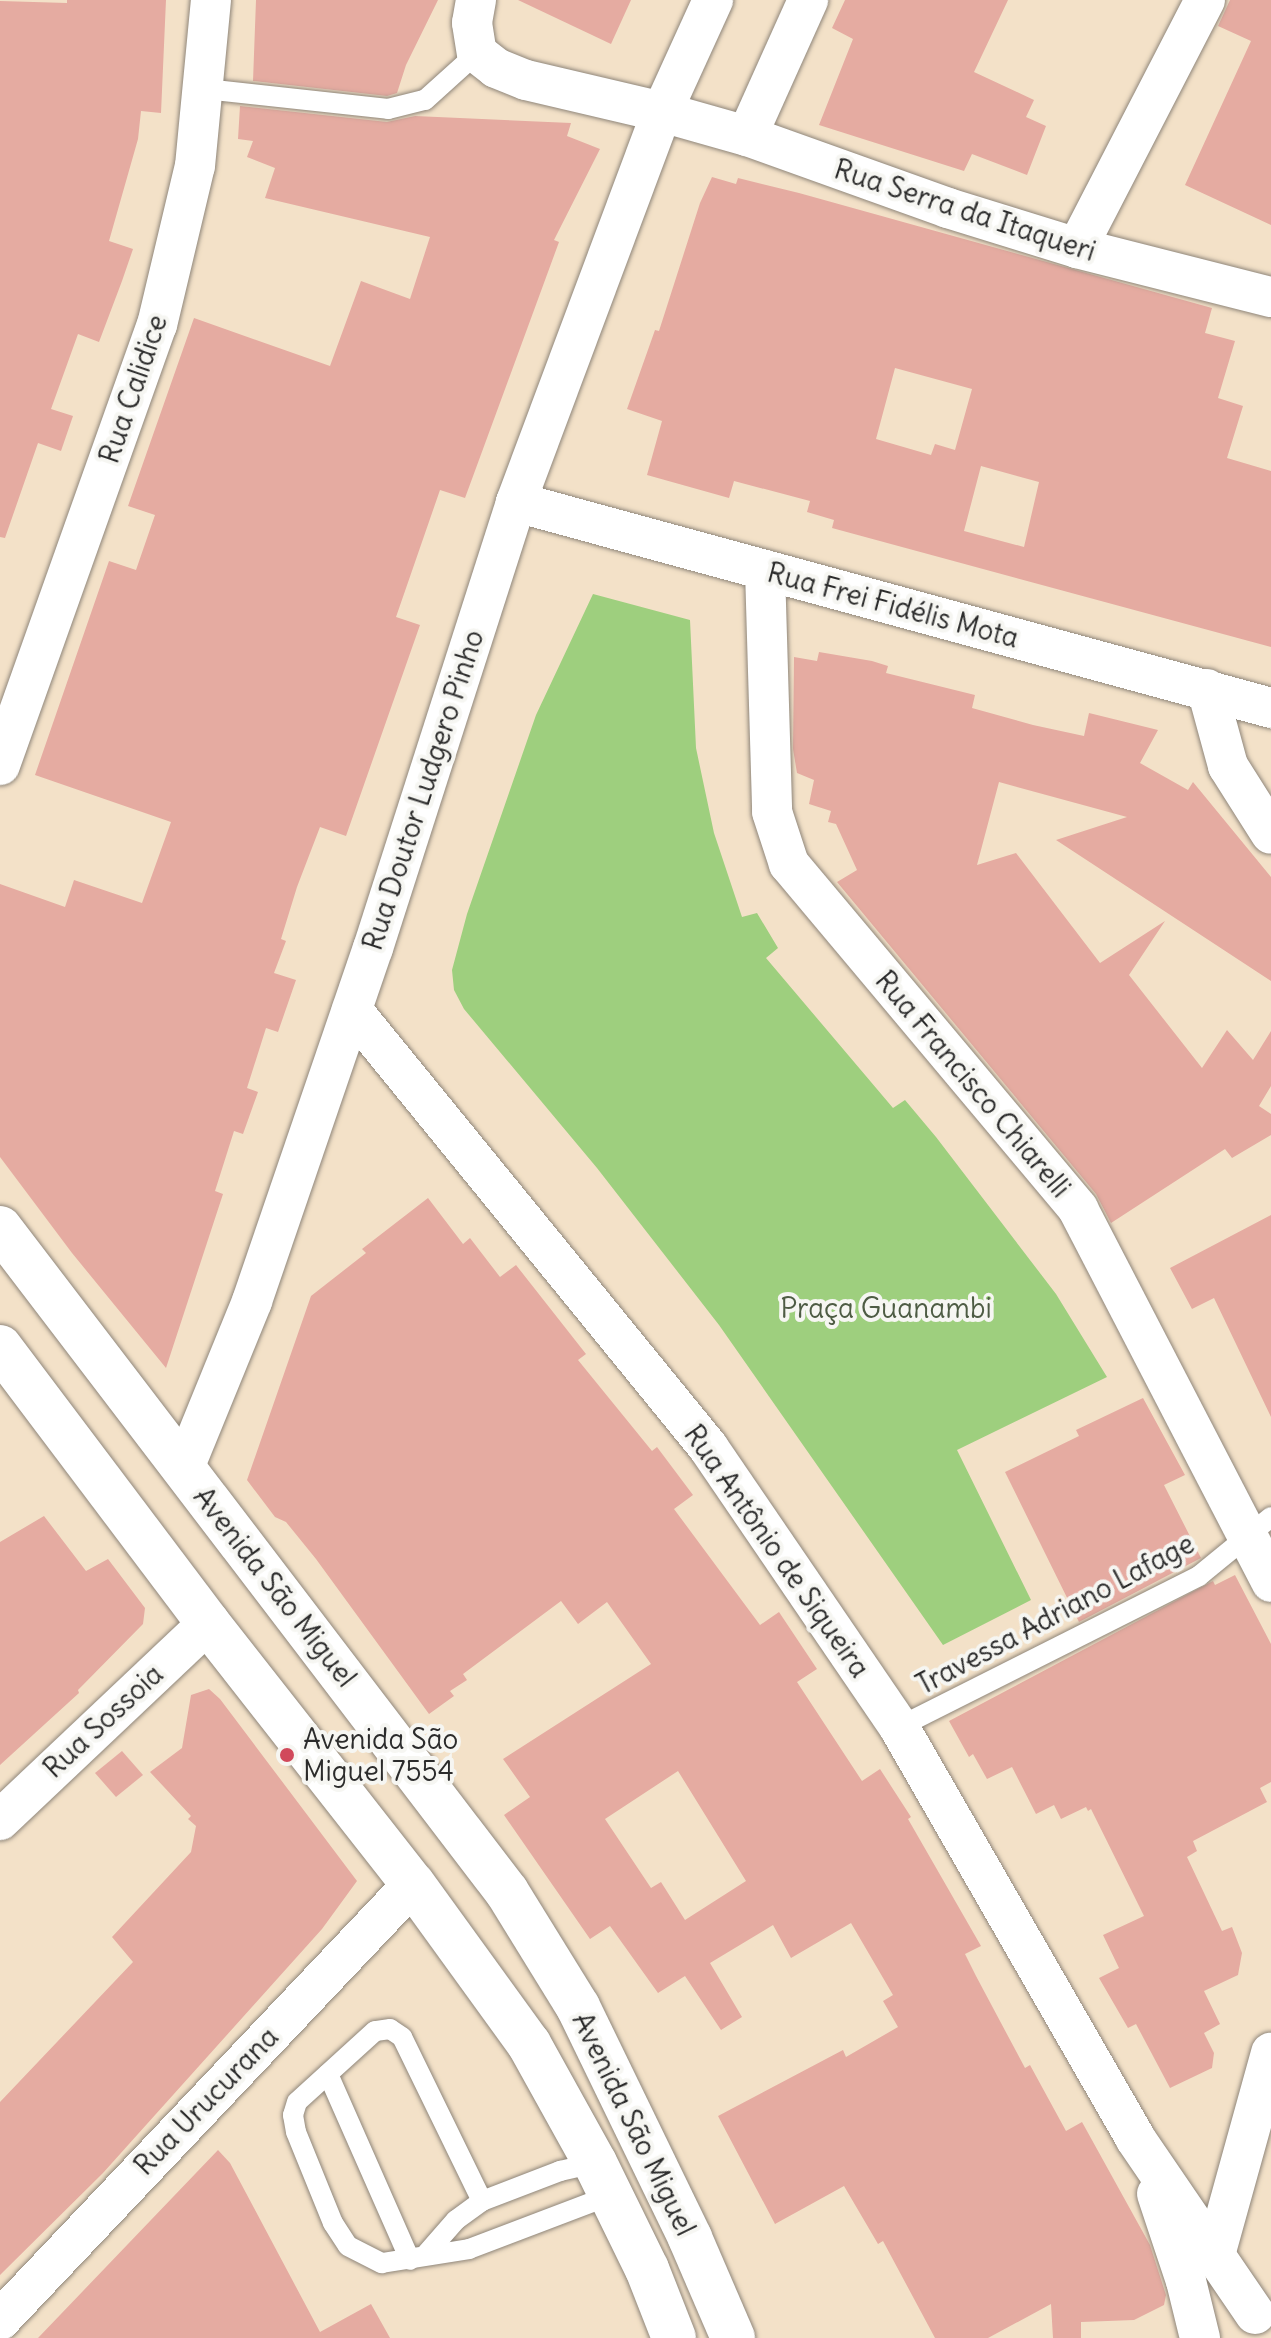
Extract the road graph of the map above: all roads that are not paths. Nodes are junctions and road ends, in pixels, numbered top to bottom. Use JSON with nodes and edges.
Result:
{"nodes":[{"id":1,"x":211,"y":0,"type":"edge"},
{"id":2,"x":476,"y":0,"type":"edge"},
{"id":3,"x":713,"y":0,"type":"edge"},
{"id":4,"x":808,"y":0,"type":"edge"},
{"id":5,"x":1205,"y":0,"type":"edge"},
{"id":6,"x":477,"y":53,"type":"junction"},
{"id":7,"x":205,"y":89,"type":"junction"},
{"id":8,"x":662,"y":112,"type":"junction"},
{"id":9,"x":747,"y":136,"type":"junction"},
{"id":10,"x":1077,"y":248,"type":"junction"},
{"id":11,"x":1271,"y":297,"type":"edge"},
{"id":12,"x":516,"y":502,"type":"junction"},
{"id":13,"x":765,"y":570,"type":"junction"},
{"id":14,"x":1207,"y":689,"type":"junction"},
{"id":15,"x":1271,"y":708,"type":"edge"},
{"id":16,"x":0,"y":765,"type":"edge"},
{"id":17,"x":1271,"y":834,"type":"edge"},
{"id":18,"x":352,"y":1010,"type":"junction"},
{"id":19,"x":0,"y":1228,"type":"edge"},
{"id":20,"x":0,"y":1347,"type":"edge"},
{"id":21,"x":184,"y":1468,"type":"junction"},
{"id":22,"x":1259,"y":1526,"type":"edge"},
{"id":23,"x":1271,"y":1582,"type":"edge"},
{"id":24,"x":208,"y":1623,"type":"junction"},
{"id":25,"x":899,"y":1727,"type":"junction"},
{"id":26,"x":0,"y":1820,"type":"edge"},
{"id":27,"x":413,"y":1884,"type":"junction"},
{"id":28,"x":1271,"y":2053,"type":"edge"},
{"id":29,"x":328,"y":2074,"type":"junction"},
{"id":30,"x":1135,"y":2138,"type":"junction"},
{"id":31,"x":603,"y":2179,"type":"junction"},
{"id":32,"x":482,"y":2201,"type":"junction"},
{"id":33,"x":1215,"y":2255,"type":"junction"},
{"id":34,"x":419,"y":2257,"type":"junction"},
{"id":35,"x":1263,"y":2316,"type":"edge"},
{"id":36,"x":0,"y":2320,"type":"edge"},
{"id":37,"x":674,"y":2338,"type":"edge"},
{"id":38,"x":733,"y":2338,"type":"edge"},
{"id":39,"x":1200,"y":2338,"type":"edge"},
{"id":40,"x":1209,"y":2338,"type":"edge"}],
"edges":[{"from":1,"to":7,"type":"street","name":"Rua Calidice"},
{"from":2,"to":6,"type":"street"},
{"from":3,"to":8,"type":"street","name":"Rua Doutor Ludgero Pinho"},
{"from":4,"to":9,"type":"street"},
{"from":5,"to":10,"type":"street"},
{"from":6,"to":7,"type":"lane"},
{"from":6,"to":8,"type":"street","name":"Rua Serra da Itaqueri"},
{"from":7,"to":16,"type":"street","name":"Rua Calidice"},
{"from":8,"to":9,"type":"street","name":"Rua Serra da Itaqueri"},
{"from":8,"to":12,"type":"street","name":"Rua Doutor Ludgero Pinho"},
{"from":9,"to":10,"type":"street","name":"Rua Serra da Itaqueri"},
{"from":10,"to":11,"type":"street","name":"Rua Serra da Itaqueri"},
{"from":12,"to":13,"type":"street","name":"Rua Frei Fidélis Mota"},
{"from":12,"to":18,"type":"street","name":"Rua Doutor Ludgero Pinho"},
{"from":13,"to":14,"type":"street","name":"Rua Frei Fidélis Mota"},
{"from":13,"to":22,"type":"street","name":"Rua Francisco Chiarelli"},
{"from":14,"to":15,"type":"street","name":"Rua Frei Fidélis Mota"},
{"from":14,"to":17,"type":"street"},
{"from":18,"to":21,"type":"street","name":"Rua Doutor Ludgero Pinho"},
{"from":18,"to":25,"type":"street","name":"Rua Antônio de Siqueira"},
{"from":19,"to":21,"type":"main road","name":"Avenida São Miguel"},
{"from":20,"to":24,"type":"main road","name":"Avenida São Miguel"},
{"from":21,"to":38,"type":"main road","name":"Avenida São Miguel"},
{"from":22,"to":23,"type":"street","name":"Rua Francisco Chiarelli"},
{"from":22,"to":25,"type":"lane","name":"Travessa Adriano Lafage"},
{"from":24,"to":26,"type":"street","name":"Rua Sossoia"},
{"from":24,"to":27,"type":"main road","name":"Avenida São Miguel"},
{"from":25,"to":30,"type":"street","name":"Rua Antônio de Siqueira"},
{"from":27,"to":31,"type":"main road","name":"Avenida São Miguel"},
{"from":27,"to":36,"type":"street","name":"Rua Urucurana"},
{"from":28,"to":33,"type":"street"},
{"from":29,"to":32,"type":"lane"},
{"from":29,"to":34,"type":"lane"},
{"from":29,"to":34,"type":"lane"},
{"from":30,"to":33,"type":"street","name":"Rua Antônio de Siqueira"},
{"from":30,"to":39,"type":"street","name":"Rua Antônio de Siqueira"},
{"from":31,"to":32,"type":"lane"},
{"from":31,"to":34,"type":"lane"},
{"from":31,"to":37,"type":"main road","name":"Avenida São Miguel"},
{"from":32,"to":34,"type":"lane"},
{"from":33,"to":35,"type":"street","name":"Rua Antônio de Siqueira"},
{"from":35,"to":40,"type":"street"}]}
